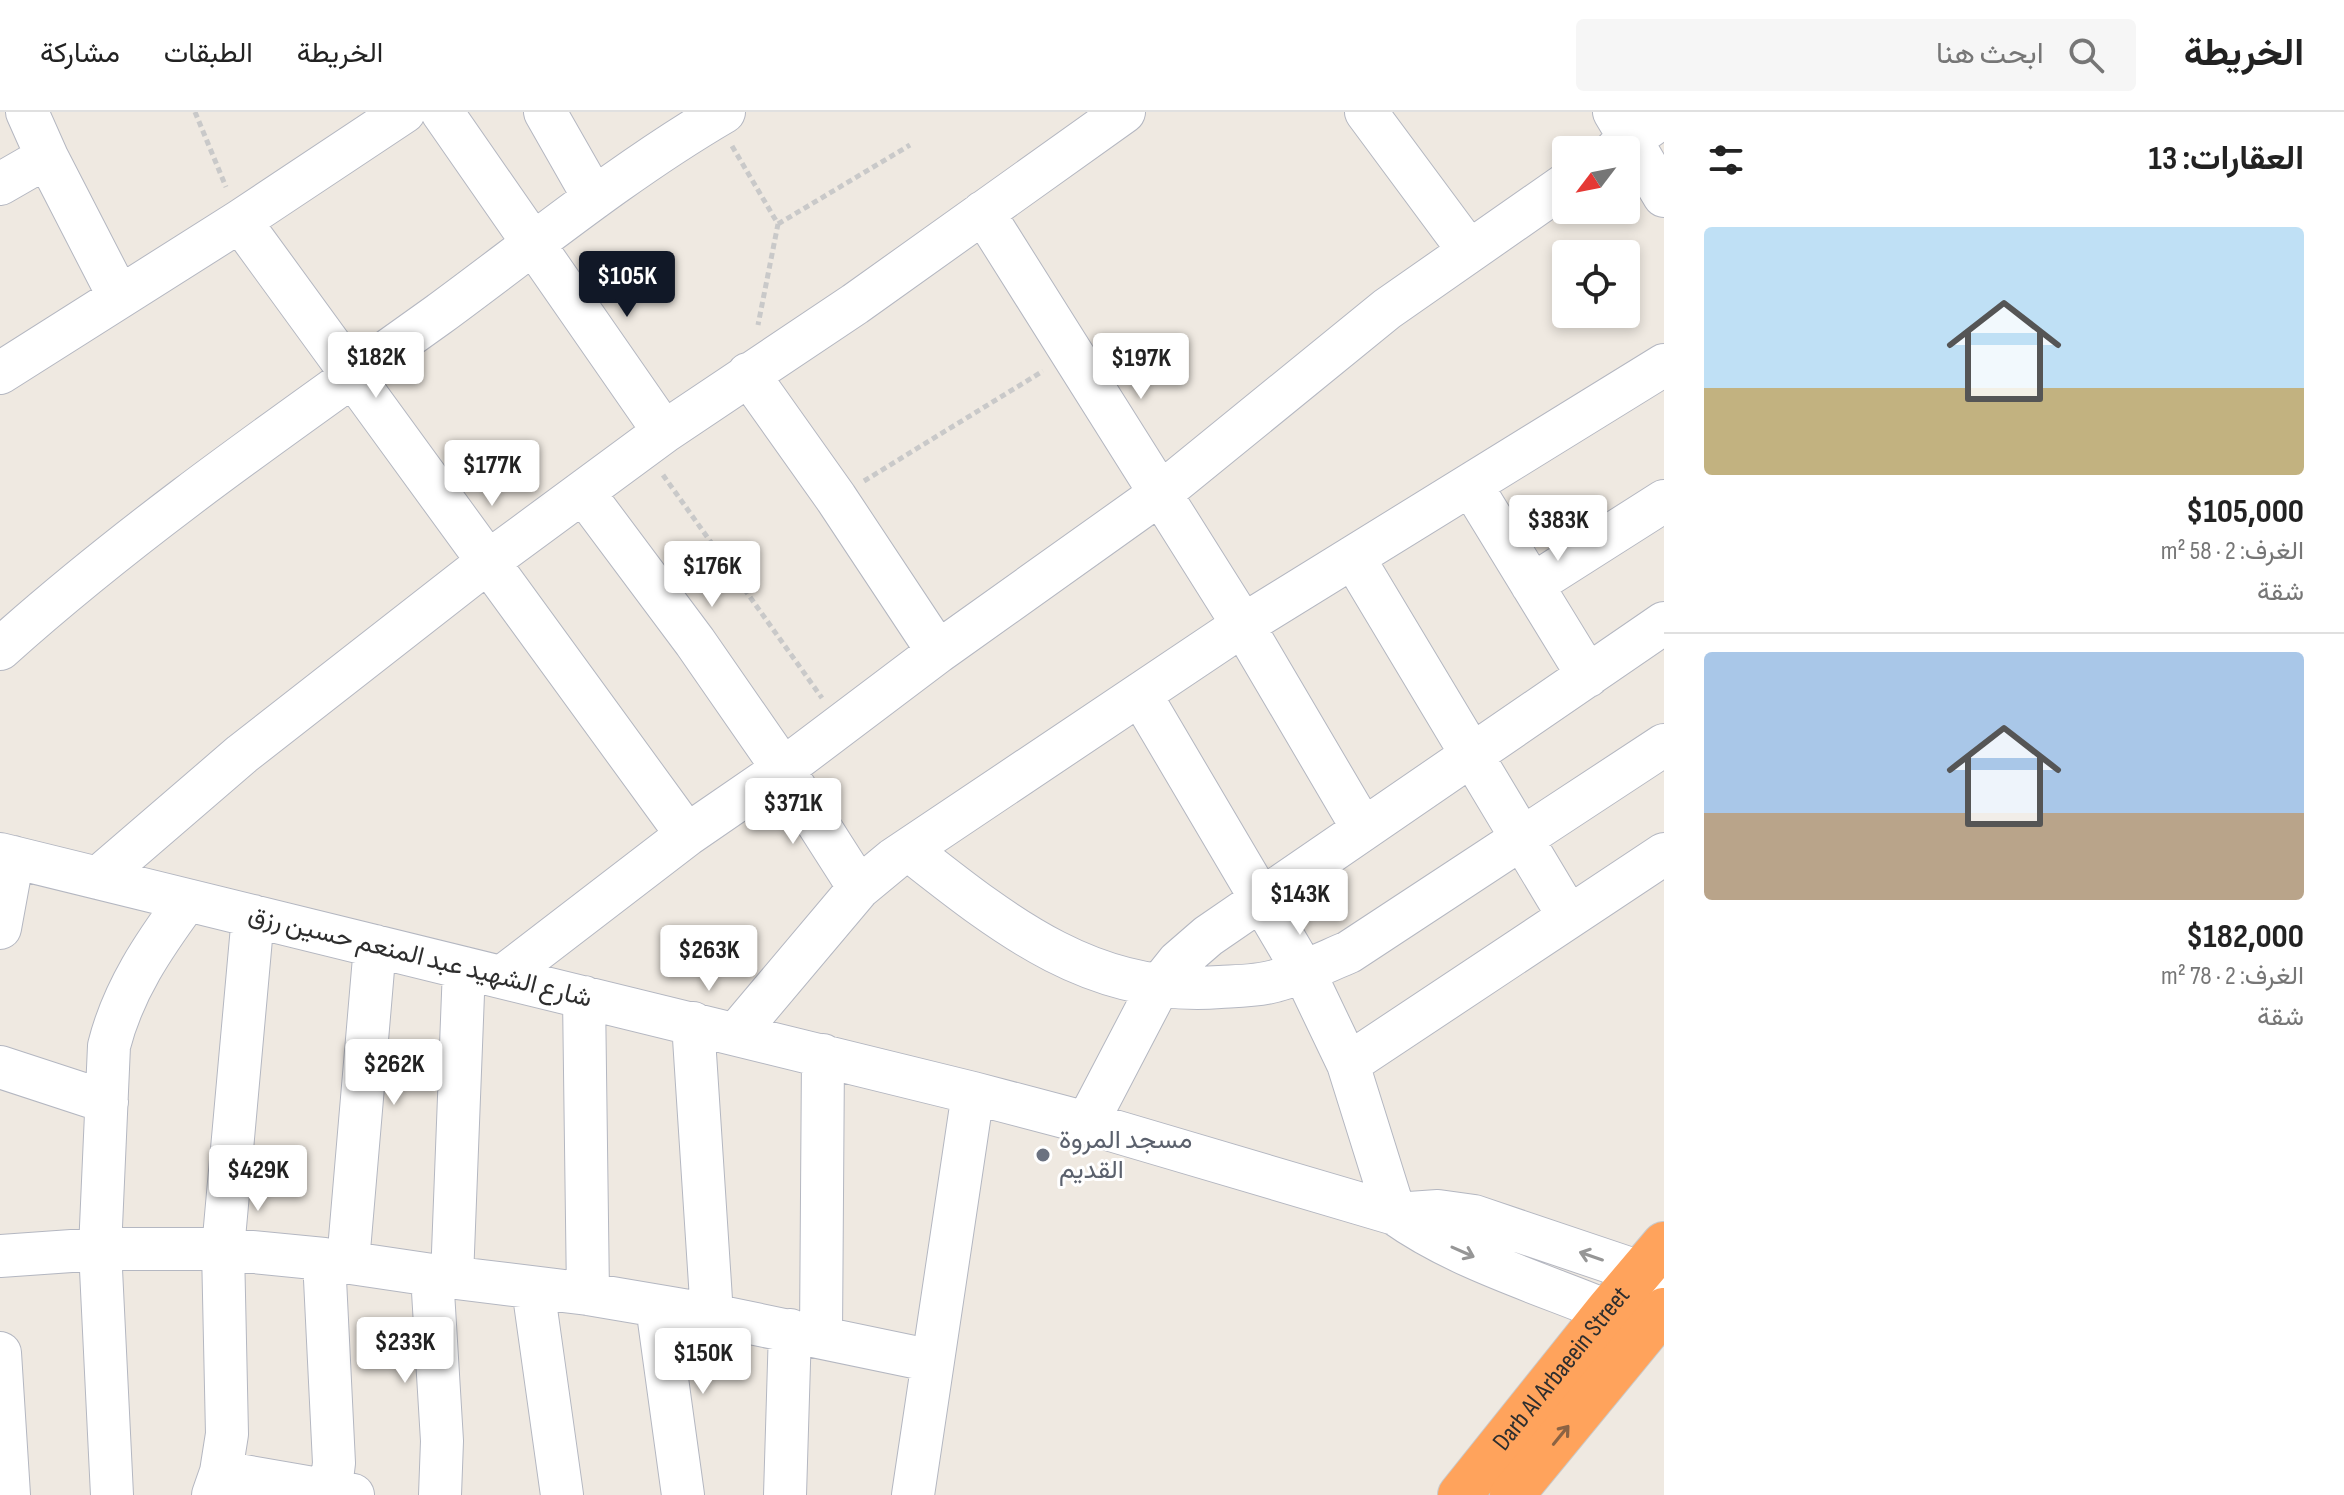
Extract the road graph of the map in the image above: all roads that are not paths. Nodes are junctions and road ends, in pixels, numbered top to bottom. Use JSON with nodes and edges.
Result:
{"nodes":[{"id":1,"x":27,"y":112,"type":"edge"},
{"id":2,"x":404,"y":112,"type":"edge"},
{"id":3,"x":442,"y":112,"type":"edge"},
{"id":4,"x":545,"y":112,"type":"edge"},
{"id":5,"x":1124,"y":112,"type":"edge"},
{"id":6,"x":1366,"y":112,"type":"edge"},
{"id":7,"x":720,"y":115,"type":"edge"},
{"id":8,"x":1631,"y":130,"type":"edge"},
{"id":9,"x":47,"y":157,"type":"junction"},
{"id":10,"x":0,"y":184,"type":"edge"},
{"id":11,"x":1552,"y":194,"type":"edge"},
{"id":12,"x":1664,"y":196,"type":"edge"},
{"id":13,"x":594,"y":198,"type":"junction"},
{"id":14,"x":983,"y":212,"type":"junction"},
{"id":15,"x":240,"y":221,"type":"junction"},
{"id":16,"x":535,"y":244,"type":"junction"},
{"id":17,"x":1469,"y":251,"type":"junction"},
{"id":18,"x":119,"y":297,"type":"junction"},
{"id":19,"x":1664,"y":365,"type":"edge"},
{"id":20,"x":0,"y":373,"type":"edge"},
{"id":21,"x":748,"y":374,"type":"junction"},
{"id":22,"x":352,"y":376,"type":"junction"},
{"id":23,"x":654,"y":440,"type":"junction"},
{"id":24,"x":1471,"y":485,"type":"junction"},
{"id":25,"x":583,"y":492,"type":"junction"},
{"id":26,"x":1161,"y":493,"type":"junction"},
{"id":27,"x":1664,"y":501,"type":"edge"},
{"id":28,"x":1353,"y":557,"type":"junction"},
{"id":29,"x":489,"y":561,"type":"junction"},
{"id":30,"x":1532,"y":585,"type":"junction"},
{"id":31,"x":1664,"y":623,"type":"edge"},
{"id":32,"x":1243,"y":625,"type":"junction"},
{"id":33,"x":0,"y":649,"type":"edge"},
{"id":34,"x":938,"y":652,"type":"junction"},
{"id":35,"x":1588,"y":676,"type":"junction"},
{"id":36,"x":1140,"y":694,"type":"junction"},
{"id":37,"x":1664,"y":745,"type":"edge"},
{"id":38,"x":1473,"y":756,"type":"junction"},
{"id":39,"x":783,"y":769,"type":"junction"},
{"id":40,"x":1363,"y":829,"type":"junction"},
{"id":41,"x":687,"y":835,"type":"junction"},
{"id":42,"x":1522,"y":838,"type":"junction"},
{"id":43,"x":909,"y":850,"type":"junction"},
{"id":44,"x":1664,"y":854,"type":"edge"},
{"id":45,"x":7,"y":856,"type":"edge"},
{"id":46,"x":98,"y":878,"type":"junction"},
{"id":47,"x":859,"y":888,"type":"junction"},
{"id":48,"x":1261,"y":898,"type":"junction"},
{"id":49,"x":187,"y":900,"type":"junction"},
{"id":50,"x":253,"y":916,"type":"junction"},
{"id":51,"x":1569,"y":917,"type":"junction"},
{"id":52,"x":0,"y":928,"type":"edge"},
{"id":53,"x":375,"y":946,"type":"junction"},
{"id":54,"x":483,"y":972,"type":"junction"},
{"id":55,"x":1304,"y":972,"type":"junction"},
{"id":56,"x":1158,"y":987,"type":"junction"},
{"id":57,"x":584,"y":997,"type":"junction"},
{"id":58,"x":693,"y":1023,"type":"junction"},
{"id":59,"x":736,"y":1034,"type":"junction"},
{"id":60,"x":823,"y":1055,"type":"junction"},
{"id":61,"x":1348,"y":1064,"type":"junction"},
{"id":62,"x":0,"y":1067,"type":"edge"},
{"id":63,"x":973,"y":1093,"type":"junction"},
{"id":64,"x":107,"y":1102,"type":"junction"},
{"id":65,"x":1087,"y":1123,"type":"junction"},
{"id":66,"x":1395,"y":1214,"type":"junction"},
{"id":67,"x":100,"y":1249,"type":"junction"},
{"id":68,"x":223,"y":1249,"type":"junction"},
{"id":69,"x":0,"y":1256,"type":"edge"},
{"id":70,"x":336,"y":1260,"type":"junction"},
{"id":71,"x":1656,"y":1266,"type":"edge"},
{"id":72,"x":442,"y":1276,"type":"junction"},
{"id":73,"x":533,"y":1288,"type":"junction"},
{"id":74,"x":588,"y":1294,"type":"junction"},
{"id":75,"x":657,"y":1306,"type":"junction"},
{"id":76,"x":1608,"y":1310,"type":"junction"},
{"id":77,"x":712,"y":1315,"type":"junction"},
{"id":78,"x":1656,"y":1319,"type":"edge"},
{"id":79,"x":806,"y":1333,"type":"junction"},
{"id":80,"x":0,"y":1353,"type":"edge"},
{"id":81,"x":933,"y":1361,"type":"junction"},
{"id":82,"x":217,"y":1484,"type":"edge"},
{"id":83,"x":338,"y":1494,"type":"edge"},
{"id":84,"x":9,"y":1495,"type":"edge"},
{"id":85,"x":112,"y":1495,"type":"edge"},
{"id":86,"x":440,"y":1495,"type":"edge"},
{"id":87,"x":562,"y":1495,"type":"edge"},
{"id":88,"x":683,"y":1495,"type":"edge"},
{"id":89,"x":785,"y":1495,"type":"edge"},
{"id":90,"x":913,"y":1495,"type":"edge"},
{"id":91,"x":1460,"y":1495,"type":"edge"},
{"id":92,"x":1512,"y":1495,"type":"edge"}],
"edges":[{"from":1,"to":9,"type":"street"},
{"from":2,"to":15,"type":"street"},
{"from":3,"to":16,"type":"street"},
{"from":4,"to":13,"type":"street"},
{"from":5,"to":14,"type":"street"},
{"from":6,"to":17,"type":"street"},
{"from":7,"to":13,"type":"street"},
{"from":8,"to":12,"type":"street"},
{"from":9,"to":10,"type":"street"},
{"from":9,"to":18,"type":"street"},
{"from":11,"to":17,"type":"street"},
{"from":13,"to":16,"type":"street"},
{"from":14,"to":21,"type":"street"},
{"from":14,"to":26,"type":"street"},
{"from":15,"to":18,"type":"street"},
{"from":15,"to":22,"type":"street"},
{"from":16,"to":22,"type":"street"},
{"from":16,"to":23,"type":"street"},
{"from":17,"to":26,"type":"street"},
{"from":18,"to":20,"type":"street"},
{"from":19,"to":24,"type":"street"},
{"from":21,"to":23,"type":"street"},
{"from":21,"to":34,"type":"street"},
{"from":22,"to":29,"type":"street"},
{"from":22,"to":33,"type":"street"},
{"from":23,"to":25,"type":"street"},
{"from":24,"to":28,"type":"street"},
{"from":24,"to":30,"type":"street"},
{"from":25,"to":29,"type":"street"},
{"from":25,"to":39,"type":"street"},
{"from":26,"to":32,"type":"street"},
{"from":26,"to":34,"type":"street"},
{"from":27,"to":30,"type":"street"},
{"from":28,"to":32,"type":"street"},
{"from":28,"to":38,"type":"street"},
{"from":29,"to":41,"type":"street"},
{"from":29,"to":46,"type":"street"},
{"from":30,"to":35,"type":"street"},
{"from":31,"to":35,"type":"street"},
{"from":32,"to":36,"type":"street"},
{"from":32,"to":40,"type":"street"},
{"from":34,"to":39,"type":"street"},
{"from":35,"to":38,"type":"street"},
{"from":36,"to":43,"type":"street"},
{"from":36,"to":48,"type":"street"},
{"from":37,"to":42,"type":"street"},
{"from":38,"to":40,"type":"street"},
{"from":38,"to":42,"type":"street"},
{"from":39,"to":41,"type":"street"},
{"from":39,"to":47,"type":"street"},
{"from":40,"to":48,"type":"street"},
{"from":41,"to":54,"type":"street"},
{"from":42,"to":51,"type":"street"},
{"from":42,"to":55,"type":"street"},
{"from":43,"to":47,"type":"street"},
{"from":43,"to":56,"type":"street"},
{"from":44,"to":51,"type":"street"},
{"from":45,"to":46,"type":"street","name":"شارع الشهيد عبد المنعم حسين رزق"},
{"from":45,"to":52,"type":"street"},
{"from":46,"to":49,"type":"street","name":"شارع الشهيد عبد المنعم حسين رزق"},
{"from":47,"to":59,"type":"street"},
{"from":48,"to":55,"type":"street"},
{"from":48,"to":56,"type":"street"},
{"from":49,"to":50,"type":"street","name":"شارع الشهيد عبد المنعم حسين رزق"},
{"from":49,"to":64,"type":"street"},
{"from":50,"to":53,"type":"street","name":"شارع الشهيد عبد المنعم حسين رزق"},
{"from":50,"to":68,"type":"street"},
{"from":51,"to":61,"type":"street"},
{"from":53,"to":54,"type":"street","name":"شارع الشهيد عبد المنعم حسين رزق"},
{"from":53,"to":70,"type":"street"},
{"from":54,"to":57,"type":"street","name":"شارع الشهيد عبد المنعم حسين رزق"},
{"from":54,"to":72,"type":"street"},
{"from":55,"to":56,"type":"street"},
{"from":55,"to":61,"type":"street"},
{"from":56,"to":65,"type":"street"},
{"from":57,"to":58,"type":"street","name":"شارع الشهيد عبد المنعم حسين رزق"},
{"from":57,"to":74,"type":"street"},
{"from":58,"to":59,"type":"street","name":"شارع الشهيد عبد المنعم حسين رزق"},
{"from":58,"to":77,"type":"street"},
{"from":59,"to":60,"type":"street","name":"شارع الشهيد عبد المنعم حسين رزق"},
{"from":60,"to":63,"type":"street","name":"شارع الشهيد عبد المنعم حسين رزق"},
{"from":60,"to":79,"type":"street"},
{"from":61,"to":66,"type":"street"},
{"from":62,"to":64,"type":"street"},
{"from":63,"to":65,"type":"street","name":"شارع الشهيد عبد المنعم حسين رزق"},
{"from":63,"to":81,"type":"street"},
{"from":64,"to":67,"type":"street"},
{"from":65,"to":66,"type":"street","name":"شارع الشهيد عبد المنعم حسين رزق"},
{"from":71,"to":66,"type":"street","name":"شارع الشهيد عبد المنعم حسين رزق","one_way":true},
{"from":66,"to":76,"type":"street","name":"شارع الشهيد عبد المنعم حسين رزق","one_way":true},
{"from":67,"to":68,"type":"street"},
{"from":67,"to":69,"type":"street"},
{"from":67,"to":85,"type":"street"},
{"from":68,"to":70,"type":"street"},
{"from":68,"to":82,"type":"street"},
{"from":70,"to":72,"type":"street"},
{"from":70,"to":83,"type":"street"},
{"from":71,"to":76,"type":"highway","name":"Darb Al Arbaeein Street"},
{"from":72,"to":73,"type":"street"},
{"from":72,"to":86,"type":"street"},
{"from":73,"to":74,"type":"street"},
{"from":73,"to":87,"type":"street"},
{"from":74,"to":75,"type":"street"},
{"from":75,"to":77,"type":"street"},
{"from":75,"to":88,"type":"street"},
{"from":76,"to":78,"type":"street","name":"شارع الشهيد عبد المنعم حسين رزق"},
{"from":76,"to":91,"type":"highway","name":"Darb Al Arbaeein Street"},
{"from":77,"to":79,"type":"street"},
{"from":92,"to":78,"type":"highway","name":"Darb Al Arbaeein Street","one_way":true},
{"from":79,"to":81,"type":"street"},
{"from":79,"to":89,"type":"street"},
{"from":80,"to":84,"type":"street"},
{"from":81,"to":90,"type":"street"},
{"from":82,"to":83,"type":"street"}]}
